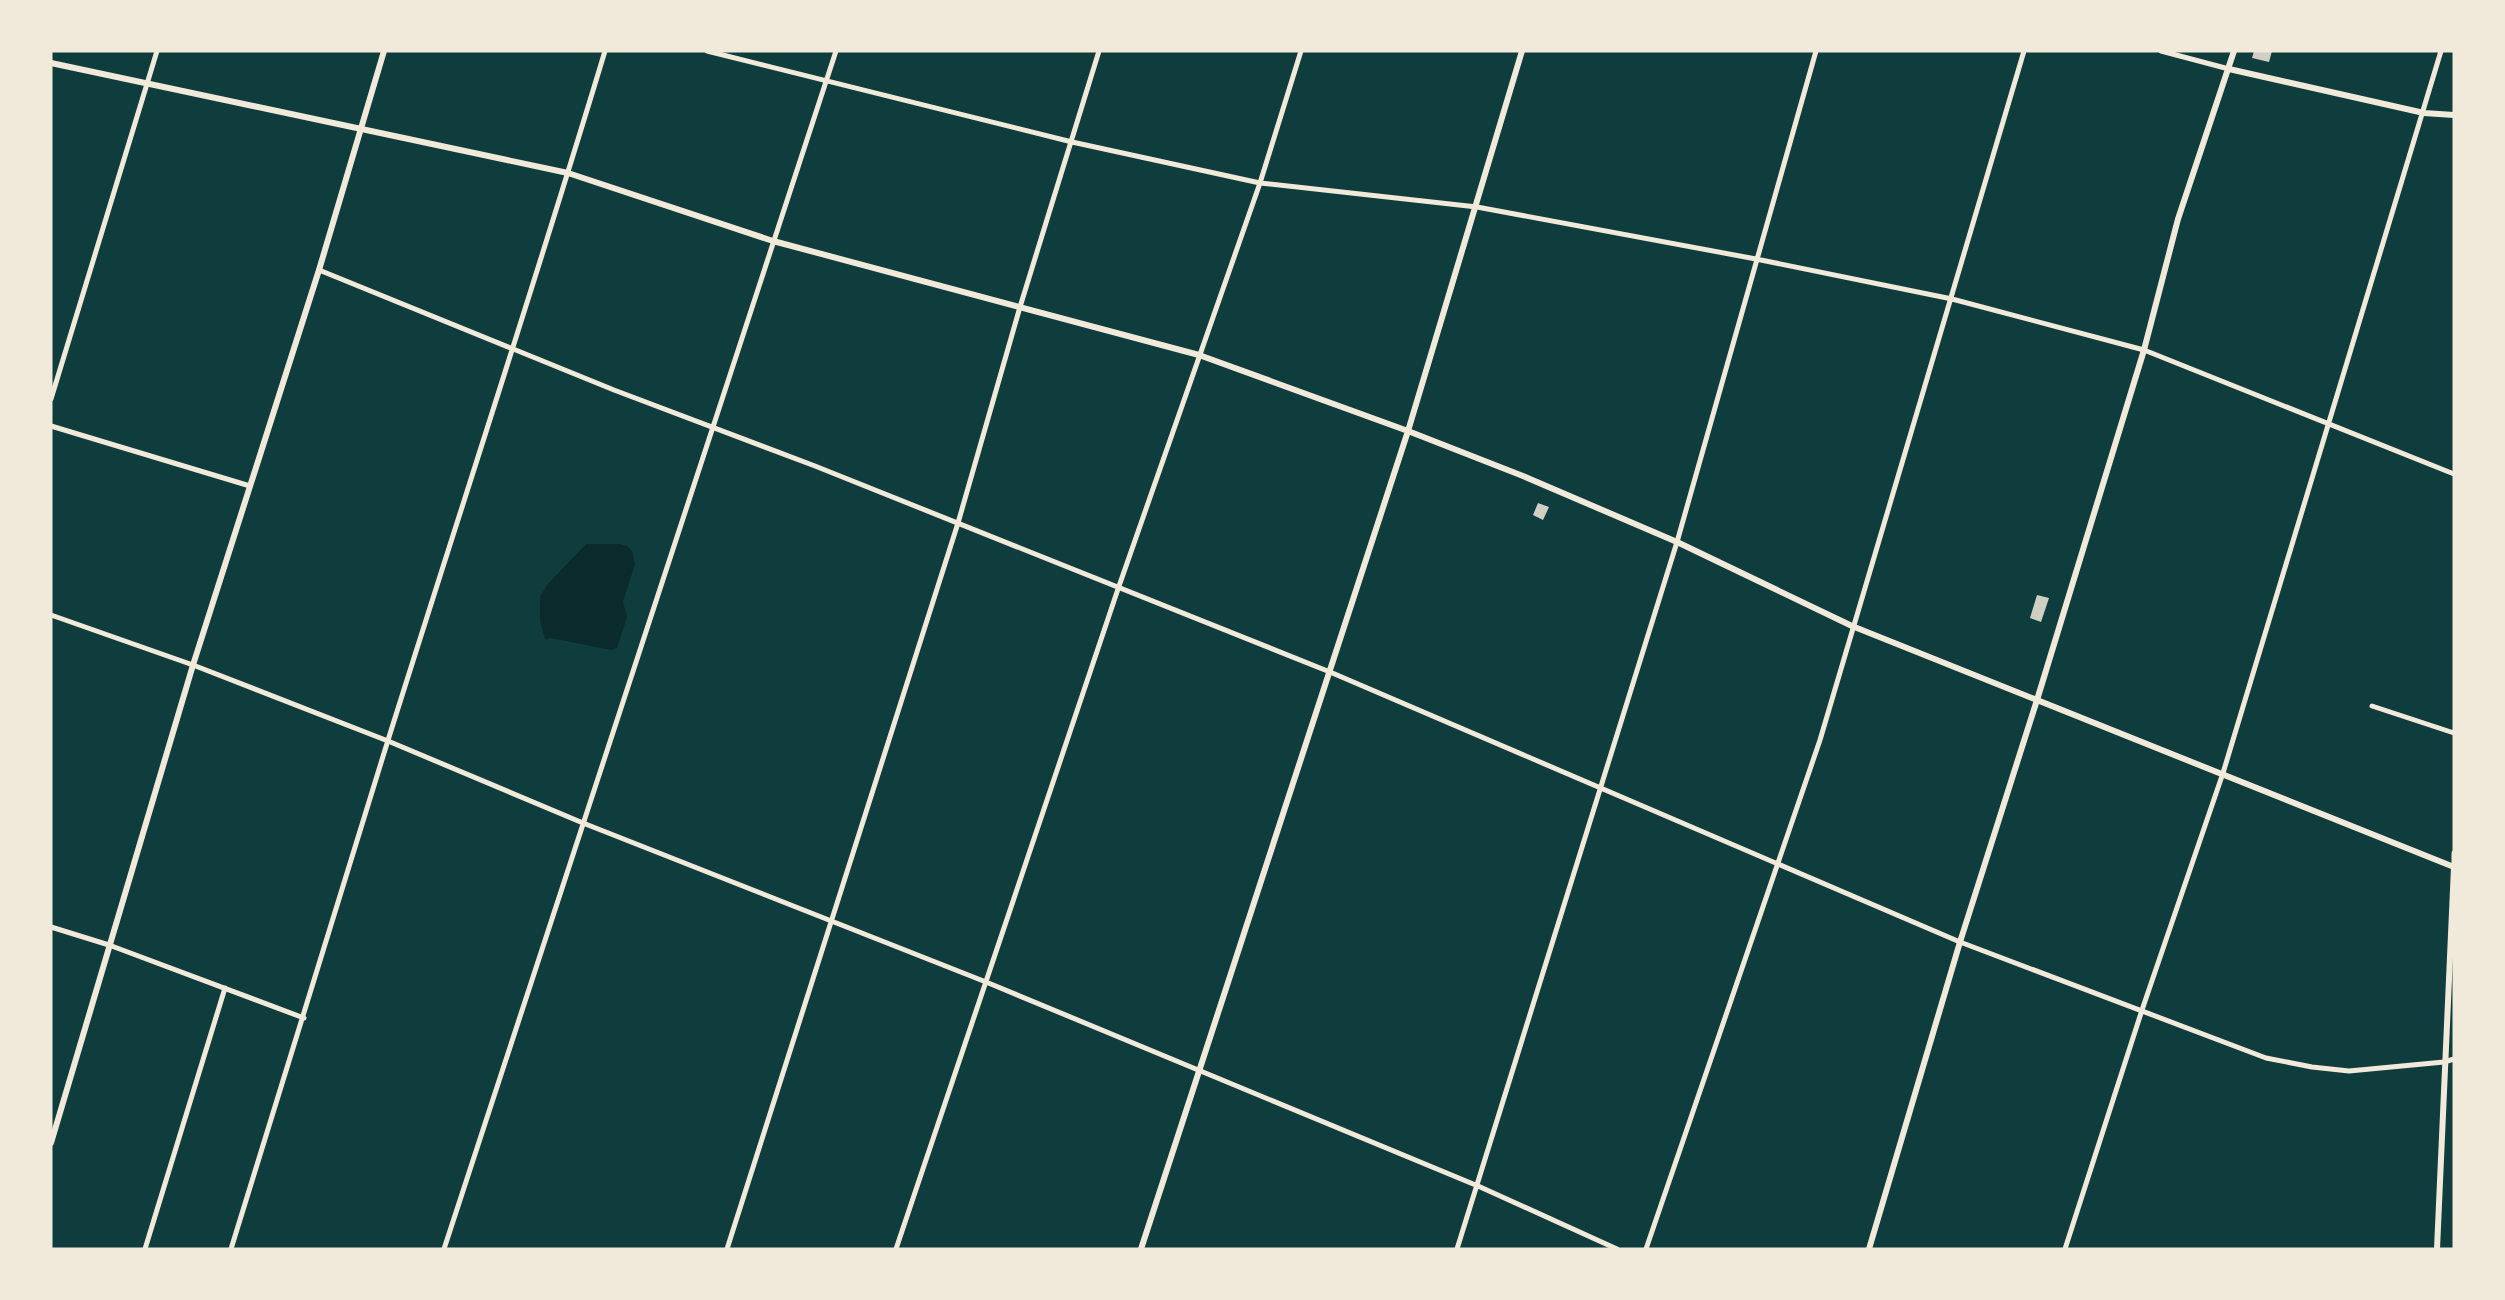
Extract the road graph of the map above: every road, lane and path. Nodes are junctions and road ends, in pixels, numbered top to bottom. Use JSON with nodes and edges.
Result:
{"nodes":[{"id":1,"x":157,"y":51,"type":"edge"},
{"id":2,"x":384,"y":51,"type":"edge"},
{"id":3,"x":605,"y":51,"type":"edge"},
{"id":4,"x":707,"y":51,"type":"edge"},
{"id":5,"x":836,"y":51,"type":"edge"},
{"id":6,"x":1099,"y":51,"type":"edge"},
{"id":7,"x":1301,"y":51,"type":"edge"},
{"id":8,"x":1522,"y":51,"type":"edge"},
{"id":9,"x":1816,"y":51,"type":"edge"},
{"id":10,"x":2024,"y":51,"type":"edge"},
{"id":11,"x":2161,"y":51,"type":"edge"},
{"id":12,"x":2234,"y":51,"type":"edge"},
{"id":13,"x":2441,"y":51,"type":"edge"},
{"id":14,"x":51,"y":63,"type":"edge"},
{"id":15,"x":2229,"y":69,"type":"junction"},
{"id":16,"x":826,"y":82,"type":"junction"},
{"id":17,"x":147,"y":85,"type":"junction"},
{"id":18,"x":2424,"y":113,"type":"junction"},
{"id":19,"x":2454,"y":116,"type":"edge"},
{"id":20,"x":360,"y":130,"type":"junction"},
{"id":21,"x":1072,"y":142,"type":"junction"},
{"id":22,"x":568,"y":173,"type":"junction"},
{"id":23,"x":1260,"y":183,"type":"junction"},
{"id":24,"x":1477,"y":207,"type":"junction"},
{"id":25,"x":774,"y":241,"type":"junction"},
{"id":26,"x":1756,"y":259,"type":"junction"},
{"id":27,"x":319,"y":270,"type":"junction"},
{"id":28,"x":1952,"y":299,"type":"junction"},
{"id":29,"x":1020,"y":307,"type":"junction"},
{"id":30,"x":512,"y":348,"type":"junction"},
{"id":31,"x":2144,"y":350,"type":"junction"},
{"id":32,"x":1199,"y":355,"type":"junction"},
{"id":33,"x":51,"y":399,"type":"edge"},
{"id":34,"x":2329,"y":424,"type":"junction"},
{"id":35,"x":51,"y":426,"type":"edge"},
{"id":36,"x":713,"y":427,"type":"junction"},
{"id":37,"x":1408,"y":431,"type":"junction"},
{"id":38,"x":2454,"y":474,"type":"edge"},
{"id":39,"x":250,"y":486,"type":"junction"},
{"id":40,"x":958,"y":523,"type":"junction"},
{"id":41,"x":1676,"y":542,"type":"junction"},
{"id":42,"x":1118,"y":589,"type":"junction"},
{"id":43,"x":51,"y":615,"type":"edge"},
{"id":44,"x":1852,"y":626,"type":"junction"},
{"id":45,"x":193,"y":665,"type":"junction"},
{"id":46,"x":1330,"y":672,"type":"junction"},
{"id":47,"x":2037,"y":700,"type":"junction"},
{"id":48,"x":2372,"y":706,"type":"dead end"},
{"id":49,"x":2454,"y":733,"type":"edge"},
{"id":50,"x":388,"y":741,"type":"junction"},
{"id":51,"x":2222,"y":773,"type":"junction"},
{"id":52,"x":1601,"y":787,"type":"junction"},
{"id":53,"x":583,"y":823,"type":"junction"},
{"id":54,"x":2454,"y":853,"type":"edge"},
{"id":55,"x":1777,"y":865,"type":"junction"},
{"id":56,"x":2454,"y":867,"type":"edge"},
{"id":57,"x":831,"y":920,"type":"junction"},
{"id":58,"x":51,"y":928,"type":"edge"},
{"id":59,"x":1960,"y":942,"type":"junction"},
{"id":60,"x":109,"y":945,"type":"junction"},
{"id":61,"x":986,"y":982,"type":"junction"},
{"id":62,"x":225,"y":988,"type":"junction"},
{"id":63,"x":2142,"y":1010,"type":"junction"},
{"id":64,"x":304,"y":1017,"type":"junction"},
{"id":65,"x":2454,"y":1059,"type":"edge"},
{"id":66,"x":2444,"y":1062,"type":"junction"},
{"id":67,"x":1198,"y":1070,"type":"junction"},
{"id":68,"x":51,"y":1143,"type":"edge"},
{"id":69,"x":1478,"y":1186,"type":"junction"},
{"id":70,"x":145,"y":1249,"type":"edge"},
{"id":71,"x":231,"y":1249,"type":"edge"},
{"id":72,"x":444,"y":1249,"type":"edge"},
{"id":73,"x":726,"y":1249,"type":"edge"},
{"id":74,"x":895,"y":1249,"type":"edge"},
{"id":75,"x":1140,"y":1249,"type":"edge"},
{"id":76,"x":1457,"y":1249,"type":"edge"},
{"id":77,"x":1617,"y":1249,"type":"edge"},
{"id":78,"x":1646,"y":1249,"type":"edge"},
{"id":79,"x":1869,"y":1249,"type":"edge"},
{"id":80,"x":2065,"y":1249,"type":"edge"},
{"id":81,"x":2437,"y":1249,"type":"edge"}],
"edges":[{"from":1,"to":17,"type":"street"},
{"from":2,"to":20,"type":"street"},
{"from":3,"to":22,"type":"street"},
{"from":4,"to":16,"type":"street"},
{"from":5,"to":16,"type":"street"},
{"from":6,"to":21,"type":"street"},
{"from":7,"to":23,"type":"street"},
{"from":8,"to":24,"type":"street"},
{"from":9,"to":26,"type":"street"},
{"from":10,"to":28,"type":"street"},
{"from":11,"to":15,"type":"street"},
{"from":12,"to":15,"type":"street"},
{"from":13,"to":18,"type":"street"},
{"from":14,"to":17,"type":"street"},
{"from":15,"to":18,"type":"street"},
{"from":15,"to":31,"type":"street"},
{"from":16,"to":21,"type":"street"},
{"from":16,"to":25,"type":"street"},
{"from":17,"to":20,"type":"street"},
{"from":17,"to":33,"type":"street"},
{"from":18,"to":19,"type":"street"},
{"from":18,"to":34,"type":"street"},
{"from":20,"to":22,"type":"street"},
{"from":20,"to":27,"type":"street"},
{"from":21,"to":23,"type":"street"},
{"from":21,"to":29,"type":"street"},
{"from":22,"to":25,"type":"street"},
{"from":22,"to":30,"type":"street"},
{"from":23,"to":24,"type":"street"},
{"from":23,"to":32,"type":"street"},
{"from":24,"to":26,"type":"street"},
{"from":24,"to":37,"type":"street"},
{"from":25,"to":29,"type":"street"},
{"from":25,"to":36,"type":"street"},
{"from":26,"to":28,"type":"street"},
{"from":26,"to":41,"type":"street"},
{"from":27,"to":30,"type":"street"},
{"from":27,"to":39,"type":"street"},
{"from":28,"to":31,"type":"street"},
{"from":28,"to":44,"type":"street"},
{"from":29,"to":32,"type":"street"},
{"from":29,"to":40,"type":"street"},
{"from":30,"to":36,"type":"street"},
{"from":30,"to":50,"type":"street"},
{"from":31,"to":34,"type":"street"},
{"from":31,"to":47,"type":"street"},
{"from":32,"to":37,"type":"street"},
{"from":32,"to":42,"type":"street"},
{"from":34,"to":38,"type":"street"},
{"from":34,"to":51,"type":"street"},
{"from":35,"to":39,"type":"street"},
{"from":36,"to":40,"type":"street"},
{"from":36,"to":53,"type":"street"},
{"from":37,"to":41,"type":"street"},
{"from":37,"to":46,"type":"street"},
{"from":39,"to":45,"type":"street"},
{"from":40,"to":42,"type":"street"},
{"from":40,"to":57,"type":"street"},
{"from":41,"to":44,"type":"street"},
{"from":41,"to":52,"type":"street"},
{"from":42,"to":46,"type":"street"},
{"from":42,"to":61,"type":"street"},
{"from":43,"to":45,"type":"street"},
{"from":44,"to":47,"type":"street"},
{"from":44,"to":55,"type":"street"},
{"from":45,"to":50,"type":"street"},
{"from":45,"to":60,"type":"street"},
{"from":46,"to":52,"type":"street"},
{"from":46,"to":67,"type":"street"},
{"from":47,"to":51,"type":"street"},
{"from":47,"to":59,"type":"street"},
{"from":48,"to":49,"type":"street"},
{"from":50,"to":53,"type":"street"},
{"from":50,"to":64,"type":"street"},
{"from":51,"to":56,"type":"street"},
{"from":51,"to":63,"type":"street"},
{"from":52,"to":55,"type":"street"},
{"from":52,"to":69,"type":"street"},
{"from":53,"to":57,"type":"street"},
{"from":53,"to":72,"type":"street"},
{"from":54,"to":56,"type":"street"},
{"from":55,"to":59,"type":"street"},
{"from":55,"to":78,"type":"street"},
{"from":56,"to":66,"type":"street"},
{"from":57,"to":61,"type":"street"},
{"from":57,"to":73,"type":"street"},
{"from":58,"to":60,"type":"street"},
{"from":59,"to":63,"type":"street"},
{"from":59,"to":79,"type":"street"},
{"from":60,"to":62,"type":"street"},
{"from":60,"to":68,"type":"street"},
{"from":61,"to":67,"type":"street"},
{"from":61,"to":74,"type":"street"},
{"from":62,"to":64,"type":"street"},
{"from":62,"to":70,"type":"street"},
{"from":63,"to":66,"type":"street"},
{"from":63,"to":80,"type":"street"},
{"from":64,"to":71,"type":"street"},
{"from":65,"to":66,"type":"street"},
{"from":66,"to":81,"type":"street"},
{"from":67,"to":69,"type":"street"},
{"from":67,"to":75,"type":"street"},
{"from":69,"to":76,"type":"street"},
{"from":69,"to":77,"type":"street"}]}
